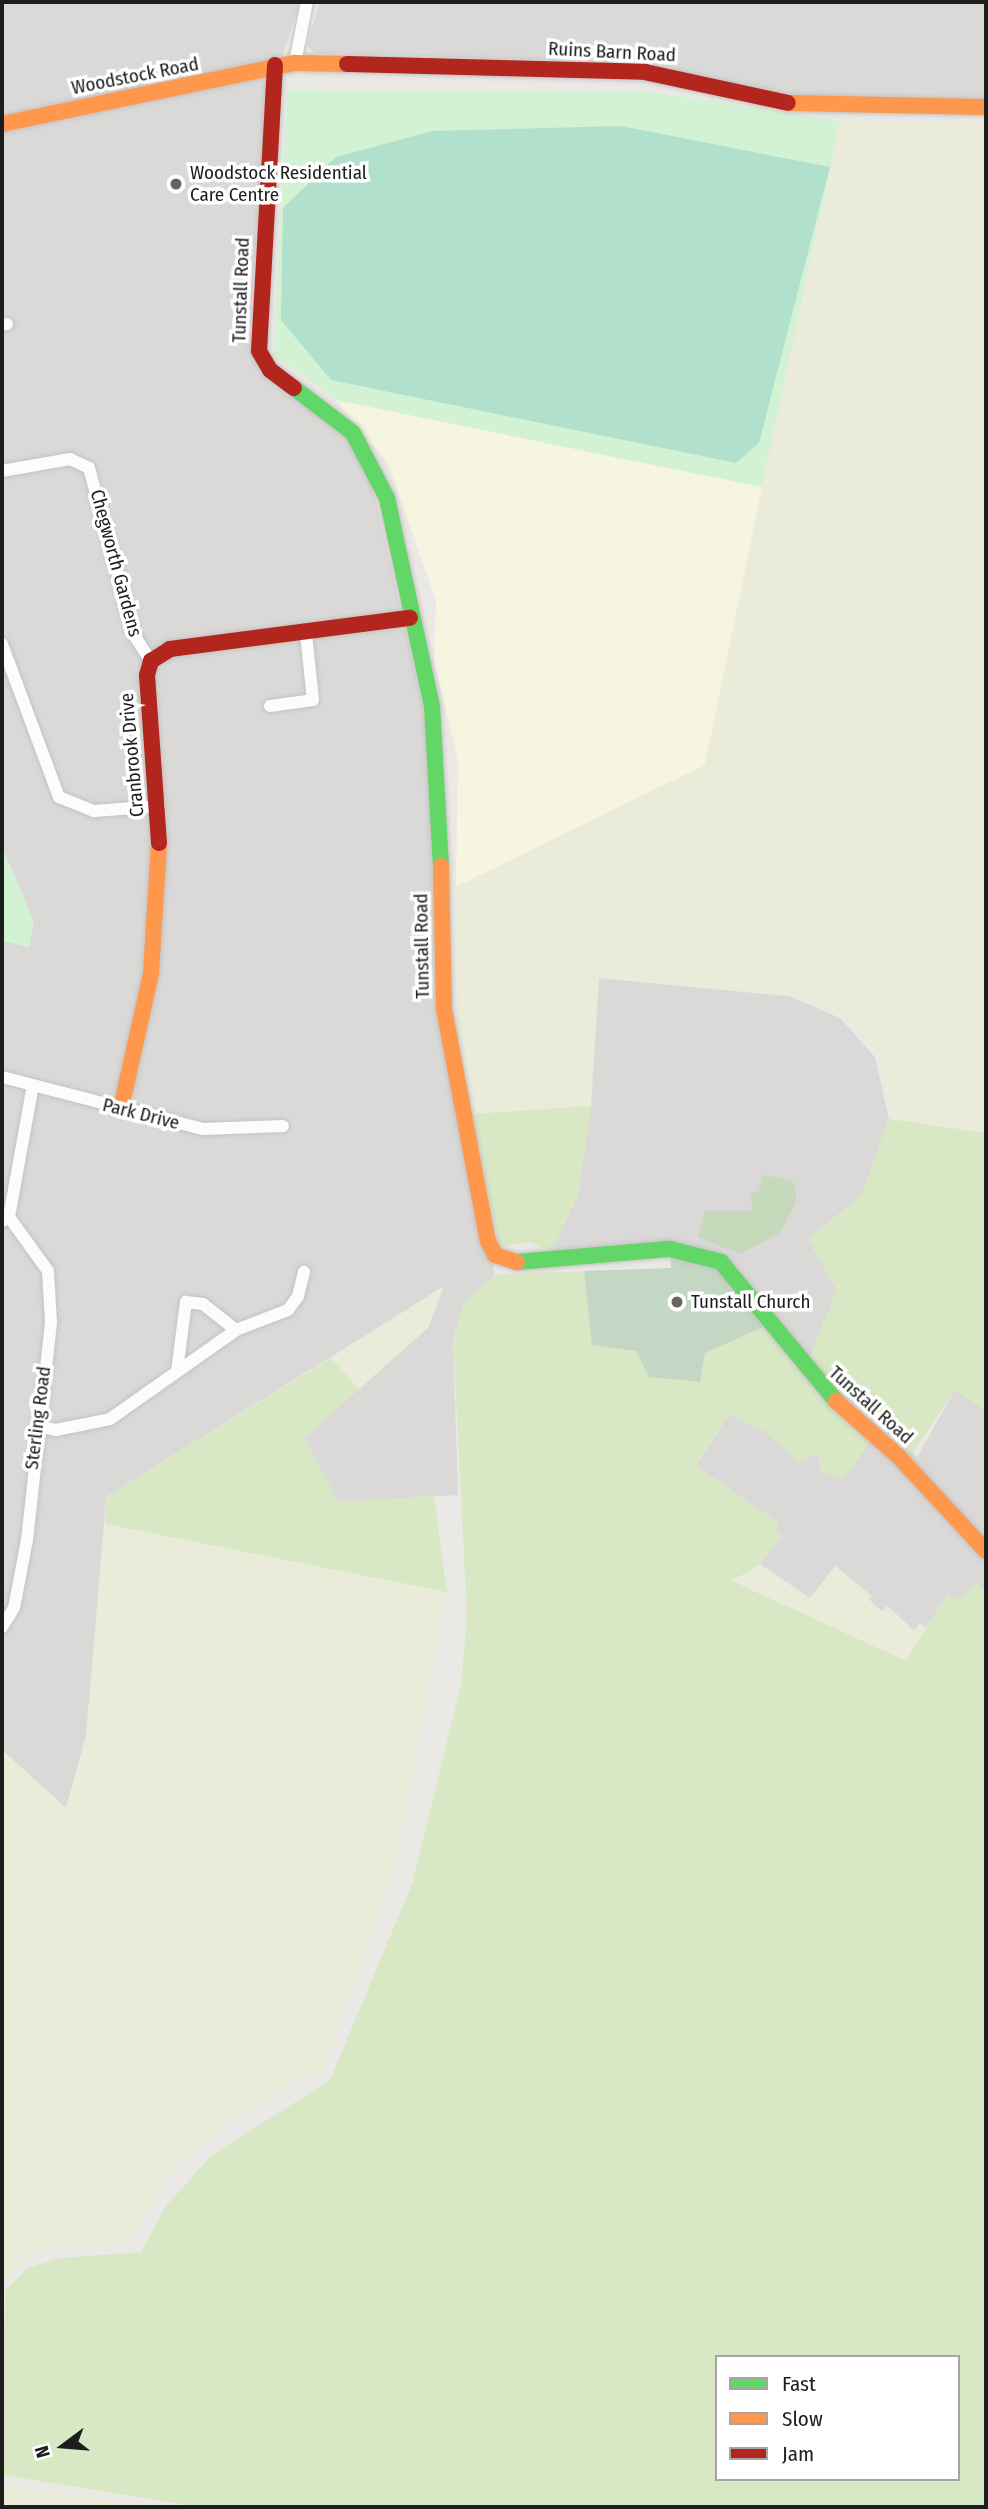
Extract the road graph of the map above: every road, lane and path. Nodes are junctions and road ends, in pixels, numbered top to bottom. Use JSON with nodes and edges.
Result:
{"nodes":[{"id":1,"x":307,"y":2,"type":"edge"},
{"id":2,"x":295,"y":62,"type":"junction"},
{"id":3,"x":275,"y":65,"type":"junction"},
{"id":4,"x":986,"y":107,"type":"edge"},
{"id":5,"x":2,"y":124,"type":"edge"},
{"id":6,"x":2,"y":471,"type":"edge"},
{"id":7,"x":410,"y":618,"type":"junction"},
{"id":8,"x":306,"y":633,"type":"junction"},
{"id":9,"x":2,"y":644,"type":"edge"},
{"id":10,"x":151,"y":660,"type":"junction"},
{"id":11,"x":270,"y":706,"type":"dead end"},
{"id":12,"x":159,"y":806,"type":"junction"},
{"id":13,"x":2,"y":1077,"type":"edge"},
{"id":14,"x":33,"y":1085,"type":"junction"},
{"id":15,"x":121,"y":1108,"type":"junction"},
{"id":16,"x":283,"y":1126,"type":"dead end"},
{"id":17,"x":6,"y":1219,"type":"edge"},
{"id":18,"x":304,"y":1272,"type":"dead end"},
{"id":19,"x":236,"y":1330,"type":"junction"},
{"id":20,"x":177,"y":1371,"type":"junction"},
{"id":21,"x":37,"y":1426,"type":"junction"},
{"id":22,"x":986,"y":1551,"type":"edge"},
{"id":23,"x":2,"y":1627,"type":"edge"}],
"edges":[{"from":1,"to":2,"type":"street"},
{"from":2,"to":3,"type":"street","name":"Ruins Barn Road"},
{"from":2,"to":4,"type":"street","name":"Ruins Barn Road"},
{"from":3,"to":5,"type":"street","name":"Woodstock Road"},
{"from":3,"to":7,"type":"street","name":"Tunstall Road"},
{"from":6,"to":10,"type":"street","name":"Chegworth Gardens"},
{"from":7,"to":8,"type":"street"},
{"from":7,"to":22,"type":"street","name":"Tunstall Road"},
{"from":8,"to":10,"type":"street"},
{"from":8,"to":11,"type":"street"},
{"from":9,"to":12,"type":"street"},
{"from":10,"to":12,"type":"street","name":"Cranbrook Drive"},
{"from":12,"to":15,"type":"street","name":"Cranbrook Drive"},
{"from":13,"to":14,"type":"street","name":"Park Drive"},
{"from":14,"to":15,"type":"street","name":"Park Drive"},
{"from":14,"to":17,"type":"street","name":"Sterling Road"},
{"from":15,"to":16,"type":"street","name":"Park Drive"},
{"from":17,"to":21,"type":"street","name":"Sterling Road"},
{"from":18,"to":19,"type":"street"},
{"from":19,"to":20,"type":"street"},
{"from":19,"to":20,"type":"street"},
{"from":20,"to":21,"type":"street"},
{"from":21,"to":23,"type":"street","name":"Sterling Road"}]}
